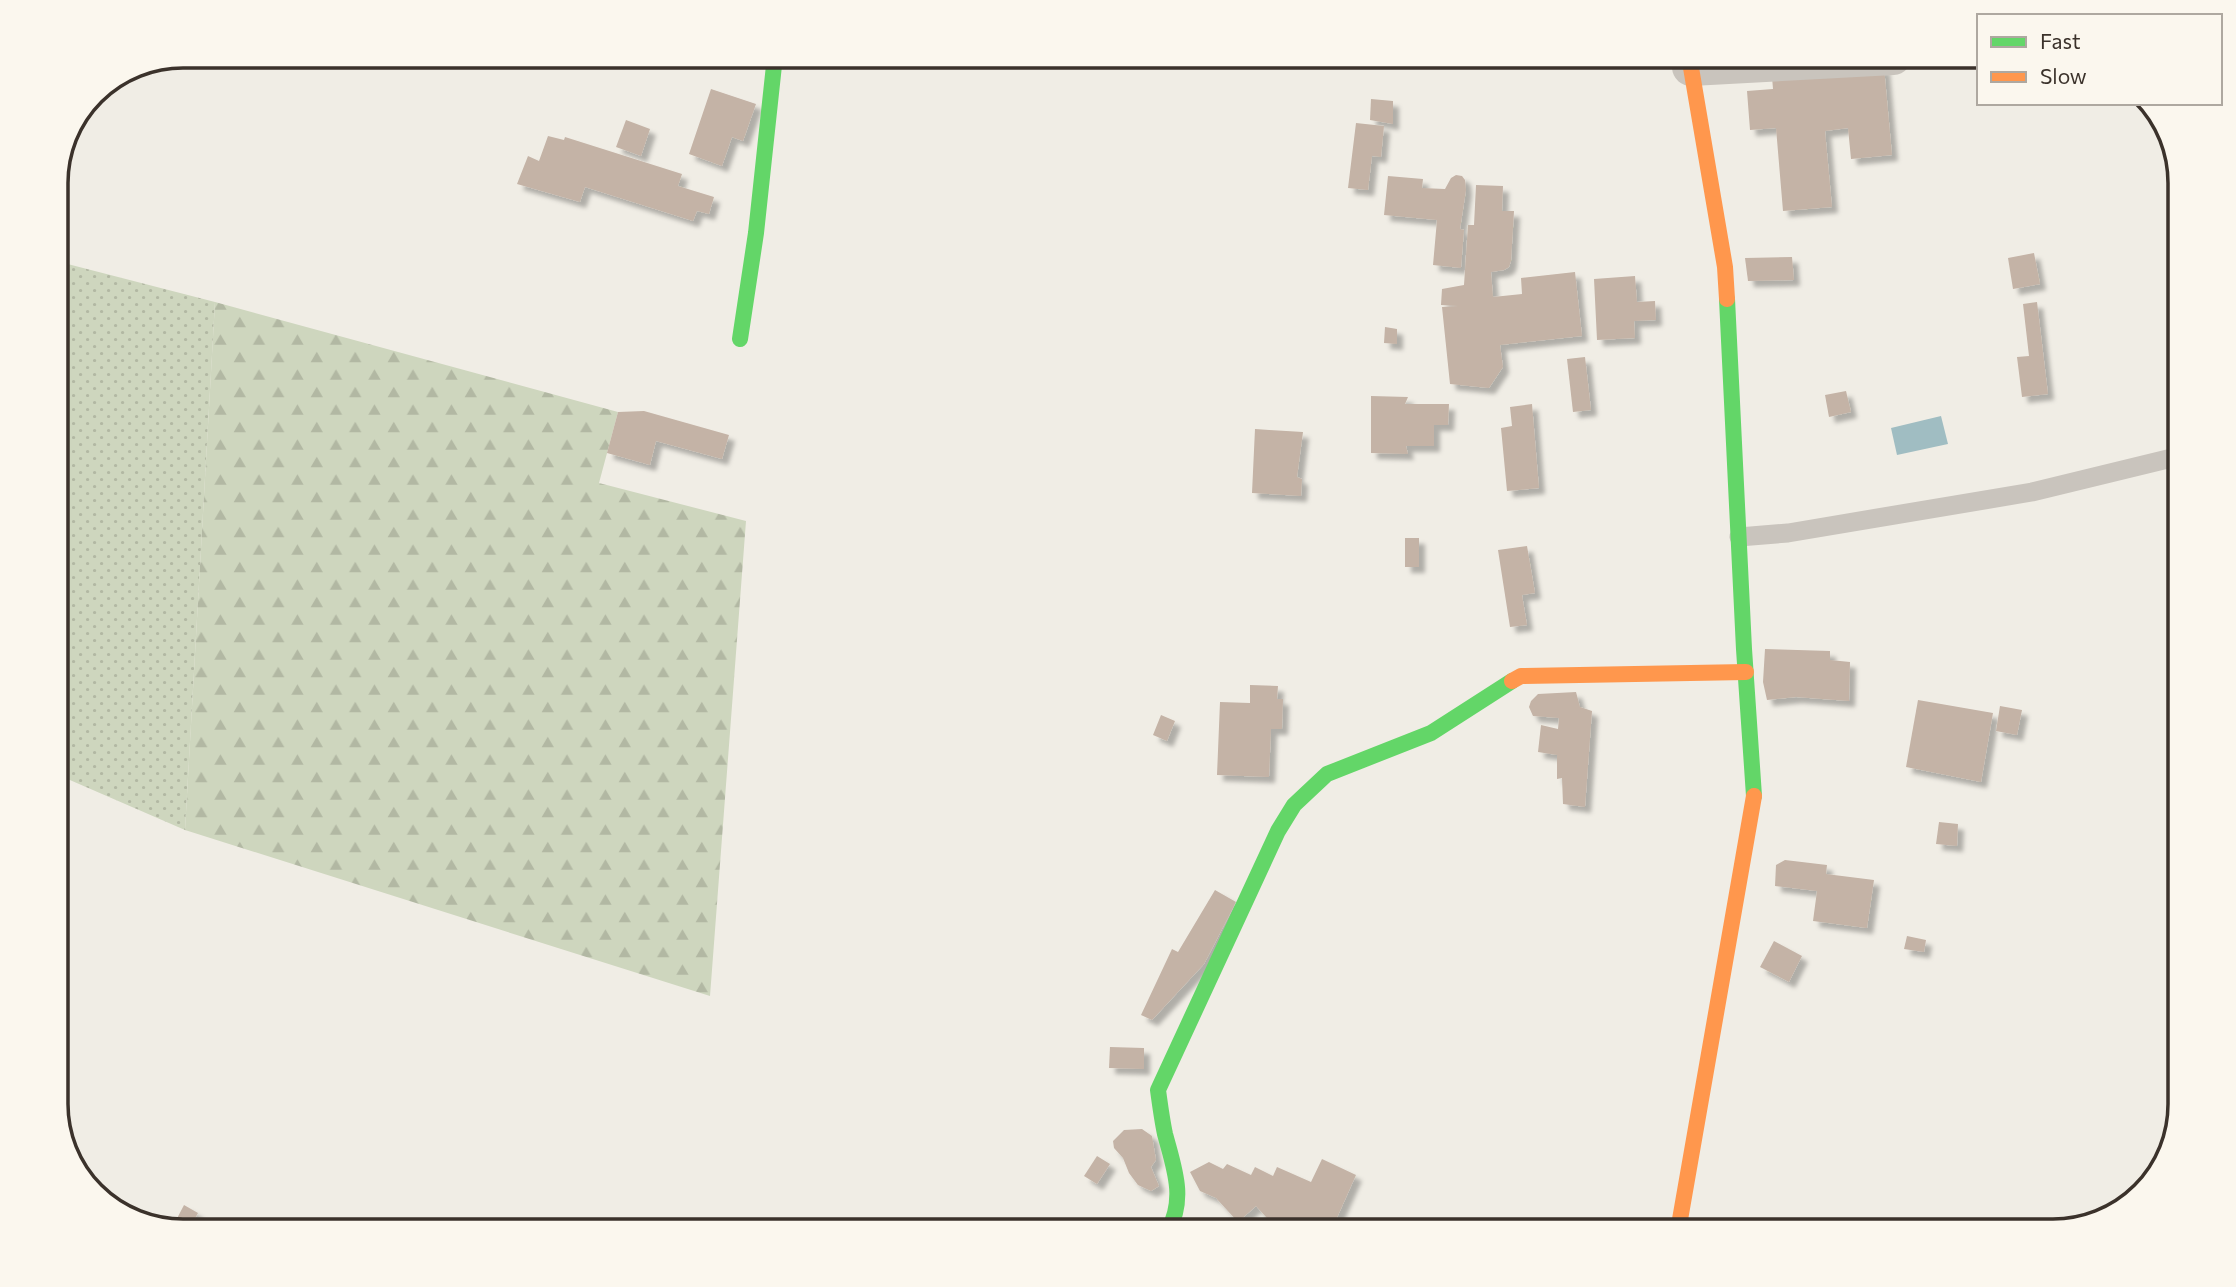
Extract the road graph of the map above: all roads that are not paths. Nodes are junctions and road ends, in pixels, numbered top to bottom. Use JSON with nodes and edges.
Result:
{"nodes":[{"id":1,"x":774,"y":68,"type":"edge"},
{"id":2,"x":1691,"y":68,"type":"edge"},
{"id":3,"x":740,"y":340,"type":"dead end"},
{"id":4,"x":2168,"y":459,"type":"edge"},
{"id":5,"x":1739,"y":537,"type":"junction"},
{"id":6,"x":1746,"y":672,"type":"junction"},
{"id":7,"x":1172,"y":1219,"type":"edge"},
{"id":8,"x":1680,"y":1219,"type":"edge"}],
"edges":[{"from":1,"to":3,"type":"street"},
{"from":2,"to":5,"type":"street"},
{"from":4,"to":5,"type":"lane"},
{"from":5,"to":6,"type":"street"},
{"from":6,"to":7,"type":"street"},
{"from":6,"to":8,"type":"street"}]}
